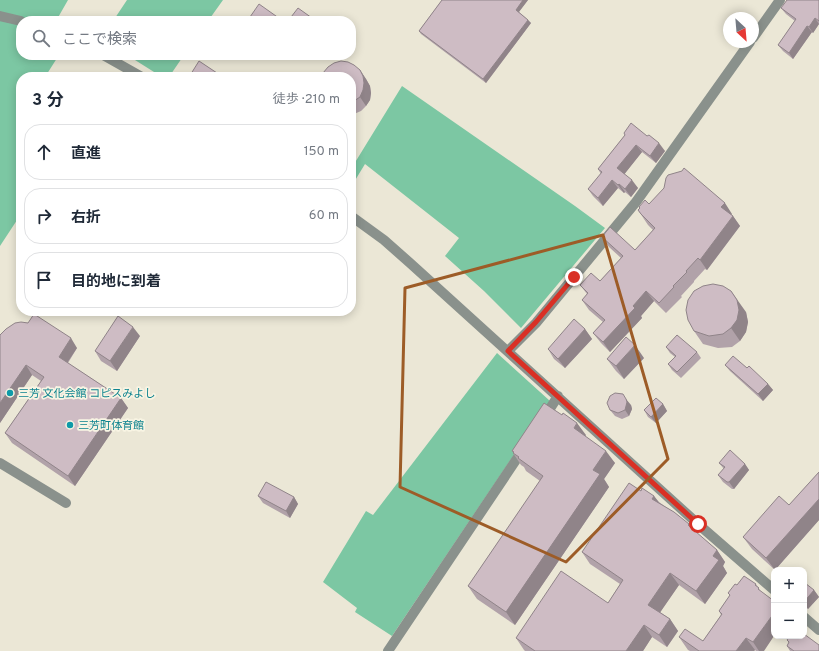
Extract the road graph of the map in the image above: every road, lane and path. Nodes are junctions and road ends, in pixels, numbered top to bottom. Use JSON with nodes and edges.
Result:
{"nodes":[{"id":1,"x":780,"y":0,"type":"edge"},
{"id":2,"x":0,"y":16,"type":"edge"},
{"id":3,"x":16,"y":20,"type":"edge"},
{"id":4,"x":759,"y":30,"type":"edge"},
{"id":5,"x":746,"y":48,"type":"edge"},
{"id":6,"x":112,"y":60,"type":"edge"},
{"id":7,"x":133,"y":72,"type":"edge"},
{"id":8,"x":356,"y":220,"type":"edge"},
{"id":9,"x":508,"y":351,"type":"junction"},
{"id":10,"x":558,"y":396,"type":"junction"},
{"id":11,"x":536,"y":429,"type":"edge"},
{"id":12,"x":528,"y":442,"type":"edge"},
{"id":13,"x":0,"y":463,"type":"edge"},
{"id":14,"x":66,"y":503,"type":"dead end"},
{"id":15,"x":771,"y":587,"type":"edge"},
{"id":16,"x":807,"y":620,"type":"edge"},
{"id":17,"x":819,"y":630,"type":"edge"},
{"id":18,"x":388,"y":651,"type":"edge"}],
"edges":[{"from":1,"to":4,"type":"street"},
{"from":2,"to":3,"type":"street"},
{"from":5,"to":9,"type":"street"},
{"from":6,"to":7,"type":"street"},
{"from":8,"to":9,"type":"street"},
{"from":9,"to":10,"type":"street"},
{"from":10,"to":11,"type":"street"},
{"from":10,"to":15,"type":"street"},
{"from":12,"to":18,"type":"street"},
{"from":13,"to":14,"type":"street"},
{"from":16,"to":17,"type":"street"}]}
